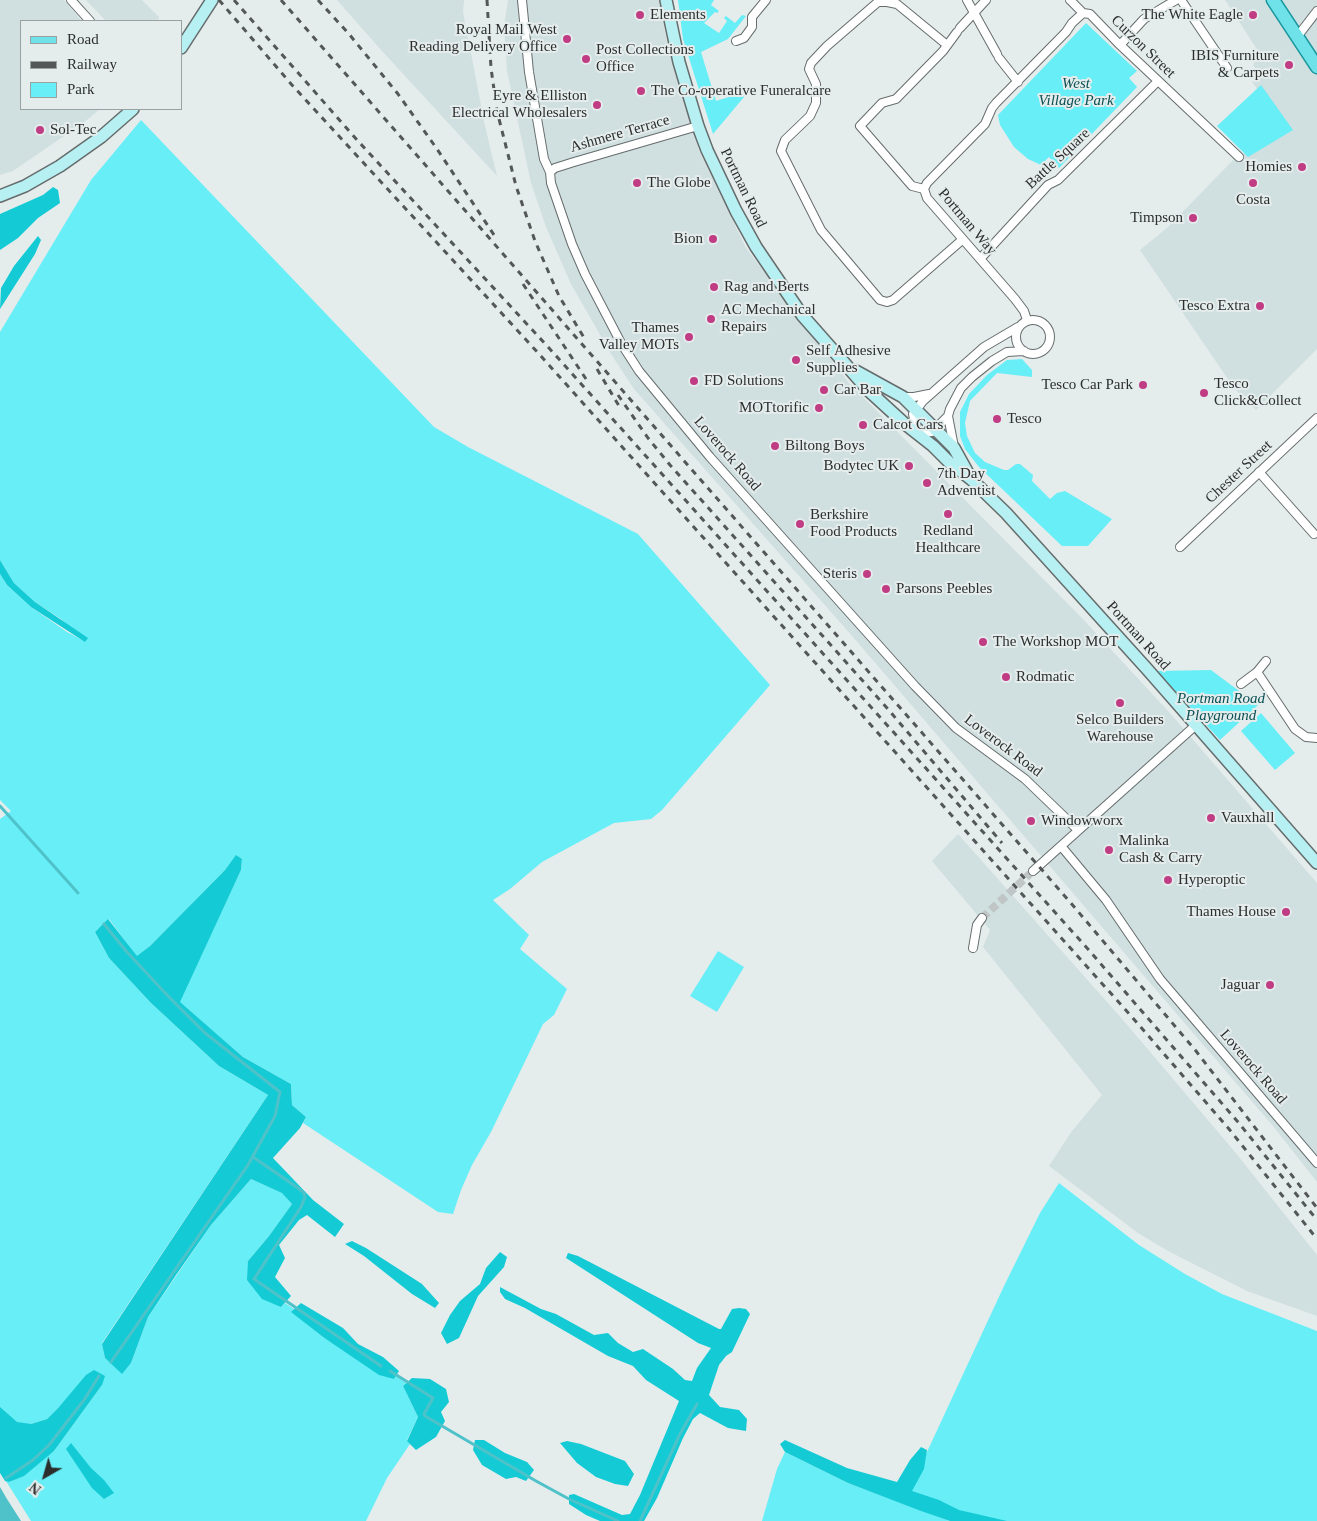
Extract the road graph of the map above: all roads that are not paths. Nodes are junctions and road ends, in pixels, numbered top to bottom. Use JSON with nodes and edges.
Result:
{"nodes":[{"id":1,"x":71,"y":0,"type":"edge"},
{"id":2,"x":212,"y":0,"type":"edge"},
{"id":3,"x":522,"y":0,"type":"edge"},
{"id":4,"x":666,"y":0,"type":"edge"},
{"id":5,"x":766,"y":0,"type":"edge"},
{"id":6,"x":966,"y":0,"type":"edge"},
{"id":7,"x":986,"y":0,"type":"edge"},
{"id":8,"x":1070,"y":0,"type":"edge"},
{"id":9,"x":1176,"y":0,"type":"edge"},
{"id":10,"x":1181,"y":0,"type":"edge"},
{"id":11,"x":1273,"y":0,"type":"edge"},
{"id":12,"x":887,"y":1,"type":"edge"},
{"id":13,"x":1163,"y":3,"type":"edge"},
{"id":14,"x":1317,"y":11,"type":"edge"},
{"id":15,"x":974,"y":12,"type":"junction"},
{"id":16,"x":1083,"y":13,"type":"junction"},
{"id":17,"x":89,"y":20,"type":"edge"},
{"id":18,"x":1297,"y":37,"type":"junction"},
{"id":19,"x":736,"y":41,"type":"dead end"},
{"id":20,"x":947,"y":45,"type":"junction"},
{"id":21,"x":1120,"y":45,"type":"junction"},
{"id":22,"x":182,"y":46,"type":"edge"},
{"id":23,"x":1317,"y":66,"type":"edge"},
{"id":24,"x":1227,"y":68,"type":"dead end"},
{"id":25,"x":1158,"y":81,"type":"junction"},
{"id":26,"x":1018,"y":82,"type":"junction"},
{"id":27,"x":132,"y":110,"type":"edge"},
{"id":28,"x":698,"y":126,"type":"junction"},
{"id":29,"x":1239,"y":157,"type":"dead end"},
{"id":30,"x":550,"y":172,"type":"junction"},
{"id":31,"x":924,"y":188,"type":"junction"},
{"id":32,"x":0,"y":196,"type":"edge"},
{"id":33,"x":962,"y":240,"type":"junction"},
{"id":34,"x":980,"y":259,"type":"junction"},
{"id":35,"x":1027,"y":320,"type":"junction"},
{"id":36,"x":1018,"y":328,"type":"junction"},
{"id":37,"x":1024,"y":352,"type":"junction"},
{"id":38,"x":844,"y":363,"type":"junction"},
{"id":39,"x":931,"y":393,"type":"junction"},
{"id":40,"x":903,"y":397,"type":"junction"},
{"id":41,"x":915,"y":410,"type":"junction"},
{"id":42,"x":948,"y":416,"type":"junction"},
{"id":43,"x":1317,"y":418,"type":"edge"},
{"id":44,"x":936,"y":429,"type":"junction"},
{"id":45,"x":917,"y":433,"type":"junction"},
{"id":46,"x":954,"y":448,"type":"junction"},
{"id":47,"x":1259,"y":472,"type":"junction"},
{"id":48,"x":972,"y":480,"type":"junction"},
{"id":49,"x":1314,"y":534,"type":"dead end"},
{"id":50,"x":1180,"y":547,"type":"dead end"},
{"id":51,"x":1266,"y":662,"type":"dead end"},
{"id":52,"x":1257,"y":672,"type":"junction"},
{"id":53,"x":1241,"y":684,"type":"dead end"},
{"id":54,"x":1196,"y":725,"type":"junction"},
{"id":55,"x":1317,"y":738,"type":"edge"},
{"id":56,"x":1078,"y":830,"type":"junction"},
{"id":57,"x":1061,"y":846,"type":"junction"},
{"id":58,"x":1317,"y":863,"type":"edge"},
{"id":59,"x":1033,"y":871,"type":"tunnel mouth"},
{"id":60,"x":982,"y":918,"type":"tunnel mouth"},
{"id":61,"x":973,"y":948,"type":"dead end"},
{"id":62,"x":1317,"y":1163,"type":"edge"}],
"edges":[{"from":1,"to":17,"type":"street"},
{"from":2,"to":22,"type":"street"},
{"from":3,"to":30,"type":"street","name":"Loverock Road"},
{"from":4,"to":28,"type":"street","name":"Portman Road"},
{"from":5,"to":19,"type":"street"},
{"from":6,"to":15,"type":"street"},
{"from":7,"to":15,"type":"street"},
{"from":8,"to":16,"type":"street","name":"Curzon Street"},
{"from":9,"to":13,"type":"street"},
{"from":10,"to":24,"type":"street"},
{"from":11,"to":18,"type":"main road"},
{"from":12,"to":20,"type":"street"},
{"from":12,"to":33,"type":"street"},
{"from":13,"to":21,"type":"street"},
{"from":14,"to":18,"type":"street"},
{"from":15,"to":20,"type":"street"},
{"from":15,"to":26,"type":"street"},
{"from":16,"to":21,"type":"street","name":"Curzon Street"},
{"from":16,"to":26,"type":"street"},
{"from":18,"to":23,"type":"main road"},
{"from":20,"to":31,"type":"street","name":"Portman Way"},
{"from":21,"to":25,"type":"street","name":"Curzon Street"},
{"from":25,"to":29,"type":"street","name":"Curzon Street"},
{"from":25,"to":34,"type":"street","name":"Battle Square"},
{"from":26,"to":31,"type":"street"},
{"from":27,"to":32,"type":"street"},
{"from":28,"to":30,"type":"street","name":"Ashmere Terrace"},
{"from":28,"to":38,"type":"street","name":"Portman Road"},
{"from":30,"to":56,"type":"street","name":"Loverock Road"},
{"from":31,"to":33,"type":"street","name":"Portman Way"},
{"from":33,"to":34,"type":"street","name":"Portman Way"},
{"from":34,"to":35,"type":"street","name":"Portman Way"},
{"from":35,"to":36,"type":"street"},
{"from":35,"to":37,"type":"street"},
{"from":36,"to":37,"type":"street"},
{"from":36,"to":39,"type":"street"},
{"from":37,"to":42,"type":"street"},
{"from":38,"to":40,"type":"street","name":"Portman Road"},
{"from":38,"to":45,"type":"street","name":"Portman Road"},
{"from":39,"to":40,"type":"street"},
{"from":39,"to":41,"type":"street"},
{"from":40,"to":41,"type":"street","name":"Portman Road"},
{"from":41,"to":44,"type":"street","name":"Portman Road"},
{"from":41,"to":45,"type":"street"},
{"from":42,"to":44,"type":"street"},
{"from":42,"to":46,"type":"street"},
{"from":43,"to":47,"type":"street","name":"Chester Street"},
{"from":44,"to":45,"type":"street"},
{"from":44,"to":46,"type":"street","name":"Portman Road"},
{"from":45,"to":48,"type":"street","name":"Portman Road"},
{"from":46,"to":48,"type":"street","name":"Portman Road"},
{"from":47,"to":49,"type":"street"},
{"from":47,"to":50,"type":"street","name":"Chester Street"},
{"from":48,"to":54,"type":"street","name":"Portman Road"},
{"from":51,"to":52,"type":"street"},
{"from":52,"to":53,"type":"street"},
{"from":52,"to":55,"type":"street"},
{"from":54,"to":56,"type":"street"},
{"from":54,"to":58,"type":"street","name":"Portman Road"},
{"from":56,"to":57,"type":"street"},
{"from":57,"to":59,"type":"street"},
{"from":57,"to":62,"type":"street","name":"Loverock Road"},
{"from":60,"to":61,"type":"street"}]}
